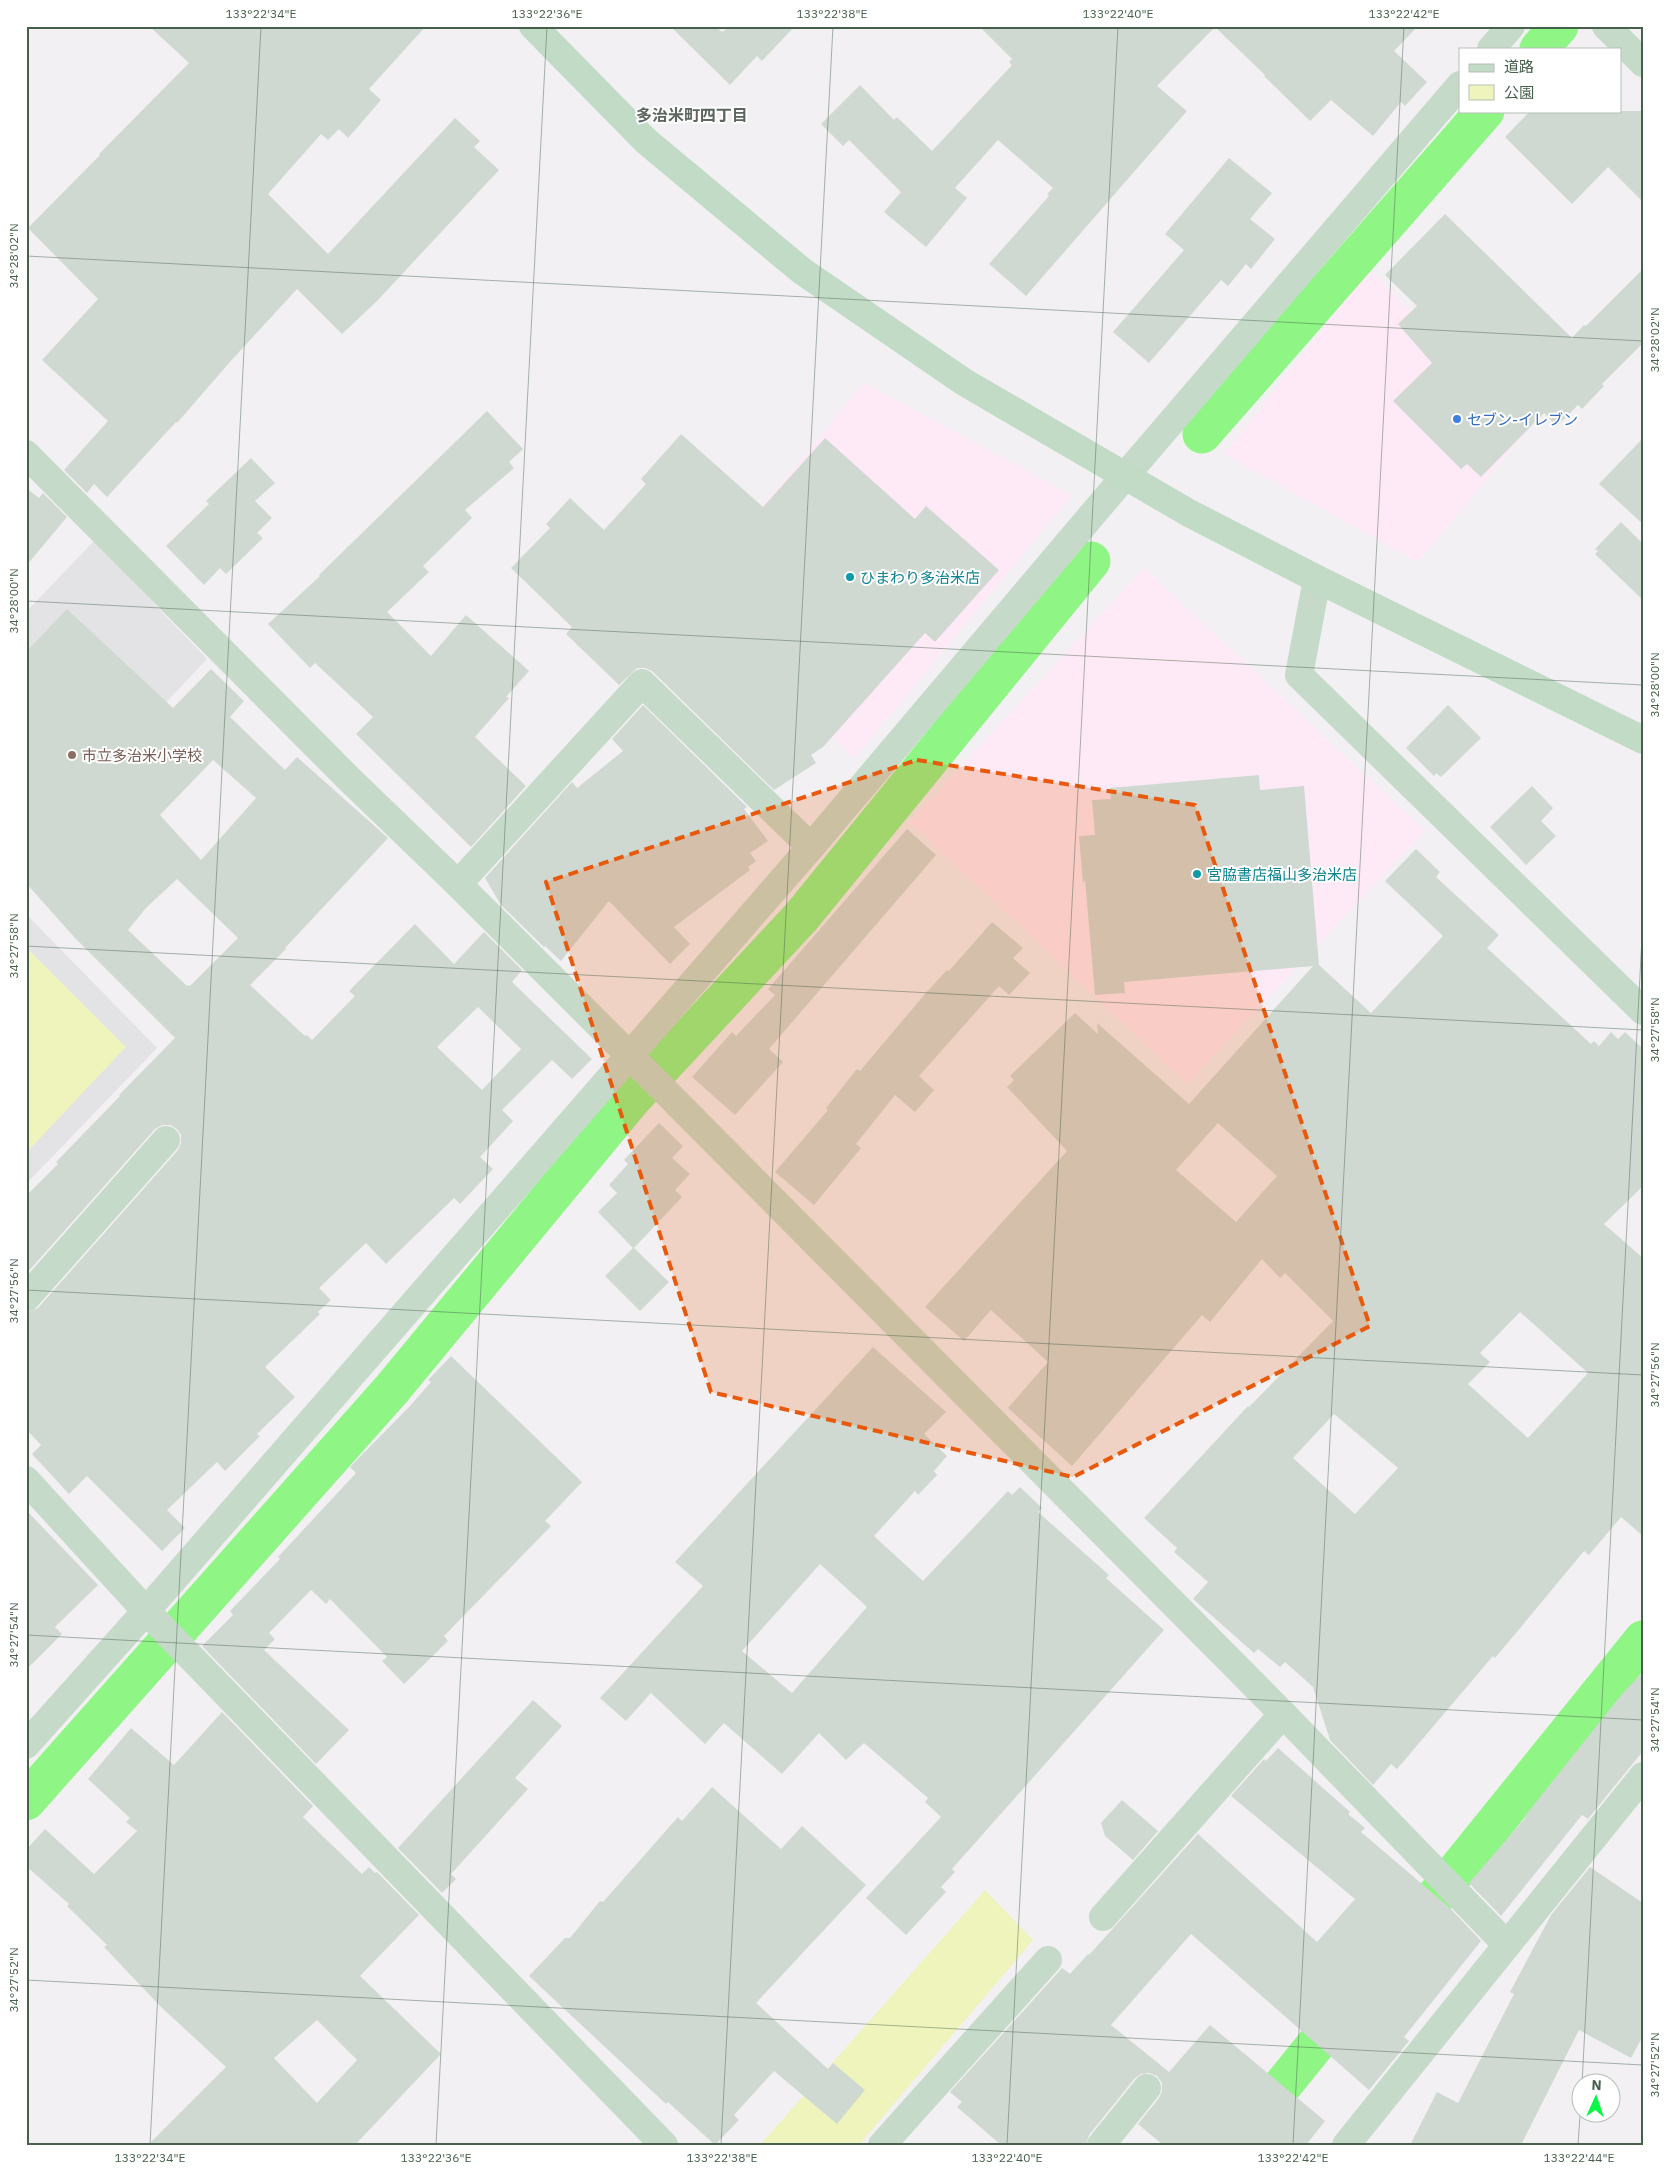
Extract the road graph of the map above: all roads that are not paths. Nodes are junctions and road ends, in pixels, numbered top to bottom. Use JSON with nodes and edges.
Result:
{"nodes":[{"id":1,"x":532,"y":26,"type":"edge"},
{"id":2,"x":1511,"y":26,"type":"edge"},
{"id":3,"x":1606,"y":26,"type":"edge"},
{"id":4,"x":1492,"y":48,"type":"edge"},
{"id":5,"x":1643,"y":63,"type":"edge"},
{"id":6,"x":1459,"y":86,"type":"edge"},
{"id":7,"x":26,"y":454,"type":"edge"},
{"id":8,"x":1124,"y":476,"type":"junction"},
{"id":9,"x":1317,"y":579,"type":"junction"},
{"id":10,"x":1643,"y":740,"type":"edge"},
{"id":11,"x":812,"y":847,"type":"junction"},
{"id":12,"x":458,"y":884,"type":"junction"},
{"id":13,"x":1643,"y":1011,"type":"edge"},
{"id":14,"x":634,"y":1060,"type":"junction"},
{"id":15,"x":166,"y":1140,"type":"dead end"},
{"id":16,"x":26,"y":1298,"type":"edge"},
{"id":17,"x":26,"y":1480,"type":"edge"},
{"id":18,"x":152,"y":1617,"type":"junction"},
{"id":19,"x":1283,"y":1714,"type":"junction"},
{"id":20,"x":26,"y":1745,"type":"edge"},
{"id":21,"x":1643,"y":1776,"type":"edge"},
{"id":22,"x":1102,"y":1916,"type":"dead end"},
{"id":23,"x":1507,"y":1945,"type":"junction"},
{"id":24,"x":1048,"y":1960,"type":"dead end"},
{"id":25,"x":1146,"y":2088,"type":"dead end"},
{"id":26,"x":664,"y":2145,"type":"edge"},
{"id":27,"x":882,"y":2145,"type":"edge"},
{"id":28,"x":1101,"y":2145,"type":"edge"},
{"id":29,"x":1346,"y":2145,"type":"edge"}],
"edges":[{"from":1,"to":8,"type":"street"},
{"from":2,"to":4,"type":"street"},
{"from":3,"to":5,"type":"street"},
{"from":6,"to":8,"type":"street"},
{"from":7,"to":12,"type":"street"},
{"from":8,"to":9,"type":"street"},
{"from":8,"to":11,"type":"street"},
{"from":9,"to":10,"type":"street"},
{"from":9,"to":13,"type":"street"},
{"from":11,"to":12,"type":"street"},
{"from":11,"to":14,"type":"street"},
{"from":12,"to":14,"type":"street"},
{"from":14,"to":18,"type":"street"},
{"from":14,"to":19,"type":"street"},
{"from":15,"to":16,"type":"street"},
{"from":17,"to":18,"type":"street"},
{"from":18,"to":20,"type":"street"},
{"from":18,"to":26,"type":"street"},
{"from":19,"to":22,"type":"street"},
{"from":19,"to":23,"type":"street"},
{"from":21,"to":23,"type":"street"},
{"from":23,"to":29,"type":"street"},
{"from":24,"to":27,"type":"street"},
{"from":25,"to":28,"type":"street"}]}
